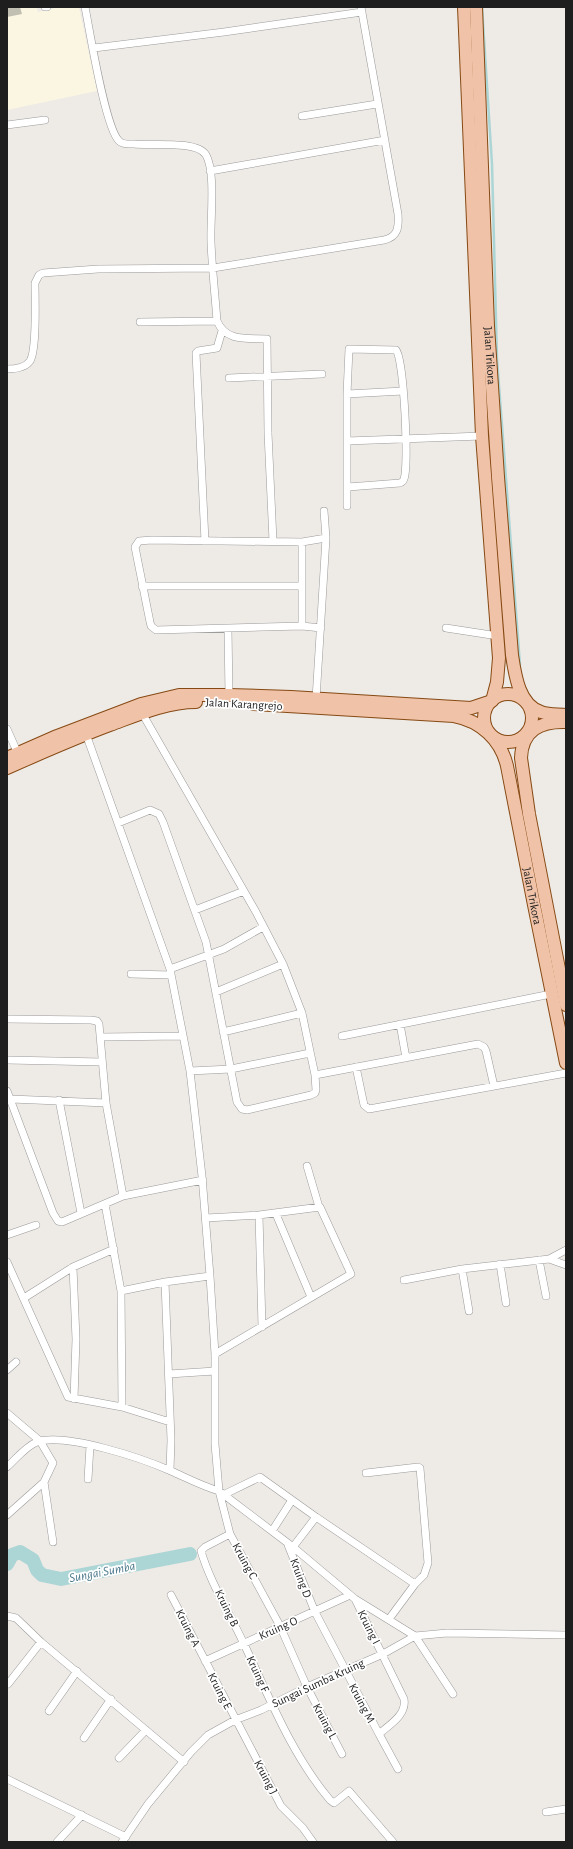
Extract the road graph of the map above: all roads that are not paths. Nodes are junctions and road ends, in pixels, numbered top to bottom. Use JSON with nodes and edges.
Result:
{"nodes":[{"id":1,"x":85,"y":7,"type":"edge"},
{"id":2,"x":464,"y":7,"type":"edge"},
{"id":3,"x":476,"y":7,"type":"edge"},
{"id":4,"x":362,"y":9,"type":"edge"},
{"id":5,"x":94,"y":48,"type":"junction"},
{"id":6,"x":377,"y":104,"type":"junction"},
{"id":7,"x":475,"y":105,"type":"junction"},
{"id":8,"x":302,"y":116,"type":"dead end"},
{"id":9,"x":45,"y":120,"type":"dead end"},
{"id":10,"x":7,"y":125,"type":"edge"},
{"id":11,"x":384,"y":140,"type":"junction"},
{"id":12,"x":210,"y":171,"type":"junction"},
{"id":13,"x":212,"y":268,"type":"junction"},
{"id":14,"x":217,"y":321,"type":"junction"},
{"id":15,"x":140,"y":322,"type":"dead end"},
{"id":16,"x":222,"y":331,"type":"junction"},
{"id":17,"x":7,"y":369,"type":"edge"},
{"id":18,"x":322,"y":374,"type":"dead end"},
{"id":19,"x":268,"y":377,"type":"junction"},
{"id":20,"x":228,"y":378,"type":"dead end"},
{"id":21,"x":403,"y":392,"type":"junction"},
{"id":22,"x":347,"y":394,"type":"junction"},
{"id":23,"x":482,"y":436,"type":"junction"},
{"id":24,"x":406,"y":439,"type":"junction"},
{"id":25,"x":347,"y":441,"type":"junction"},
{"id":26,"x":348,"y":487,"type":"junction"},
{"id":27,"x":347,"y":506,"type":"dead end"},
{"id":28,"x":324,"y":511,"type":"dead end"},
{"id":29,"x":326,"y":538,"type":"junction"},
{"id":30,"x":205,"y":541,"type":"junction"},
{"id":31,"x":274,"y":541,"type":"junction"},
{"id":32,"x":302,"y":542,"type":"junction"},
{"id":33,"x":142,"y":586,"type":"junction"},
{"id":34,"x":302,"y":586,"type":"junction"},
{"id":35,"x":302,"y":626,"type":"junction"},
{"id":36,"x":321,"y":628,"type":"junction"},
{"id":37,"x":446,"y":628,"type":"dead end"},
{"id":38,"x":228,"y":629,"type":"junction"},
{"id":39,"x":498,"y":636,"type":"junction"},
{"id":40,"x":229,"y":695,"type":"junction"},
{"id":41,"x":316,"y":699,"type":"junction"},
{"id":42,"x":492,"y":701,"type":"junction"},
{"id":43,"x":526,"y":701,"type":"junction"},
{"id":44,"x":142,"y":713,"type":"junction"},
{"id":45,"x":566,"y":715,"type":"edge"},
{"id":46,"x":566,"y":722,"type":"edge"},
{"id":47,"x":7,"y":729,"type":"edge"},
{"id":48,"x":489,"y":733,"type":"junction"},
{"id":49,"x":86,"y":734,"type":"junction"},
{"id":50,"x":528,"y":734,"type":"junction"},
{"id":51,"x":20,"y":757,"type":"junction"},
{"id":52,"x":7,"y":758,"type":"edge"},
{"id":53,"x":7,"y":768,"type":"edge"},
{"id":54,"x":118,"y":823,"type":"junction"},
{"id":55,"x":244,"y":891,"type":"junction"},
{"id":56,"x":194,"y":910,"type":"junction"},
{"id":57,"x":263,"y":927,"type":"junction"},
{"id":58,"x":209,"y":955,"type":"junction"},
{"id":59,"x":283,"y":964,"type":"junction"},
{"id":60,"x":170,"y":972,"type":"junction"},
{"id":61,"x":131,"y":974,"type":"dead end"},
{"id":62,"x":216,"y":992,"type":"junction"},
{"id":63,"x":551,"y":994,"type":"junction"},
{"id":64,"x":566,"y":1005,"type":"edge"},
{"id":65,"x":302,"y":1013,"type":"junction"},
{"id":66,"x":7,"y":1019,"type":"edge"},
{"id":67,"x":400,"y":1024,"type":"junction"},
{"id":68,"x":223,"y":1032,"type":"junction"},
{"id":69,"x":183,"y":1036,"type":"junction"},
{"id":70,"x":342,"y":1036,"type":"dead end"},
{"id":71,"x":101,"y":1037,"type":"junction"},
{"id":72,"x":310,"y":1054,"type":"junction"},
{"id":73,"x":406,"y":1058,"type":"junction"},
{"id":74,"x":7,"y":1060,"type":"edge"},
{"id":75,"x":102,"y":1062,"type":"junction"},
{"id":76,"x":566,"y":1063,"type":"edge"},
{"id":77,"x":356,"y":1067,"type":"junction"},
{"id":78,"x":231,"y":1069,"type":"junction"},
{"id":79,"x":190,"y":1071,"type":"junction"},
{"id":80,"x":566,"y":1073,"type":"edge"},
{"id":81,"x":315,"y":1076,"type":"junction"},
{"id":82,"x":494,"y":1086,"type":"junction"},
{"id":83,"x":7,"y":1091,"type":"edge"},
{"id":84,"x":11,"y":1099,"type":"junction"},
{"id":85,"x":59,"y":1100,"type":"junction"},
{"id":86,"x":106,"y":1103,"type":"junction"},
{"id":87,"x":307,"y":1166,"type":"dead end"},
{"id":88,"x":203,"y":1180,"type":"junction"},
{"id":89,"x":123,"y":1196,"type":"junction"},
{"id":90,"x":105,"y":1204,"type":"junction"},
{"id":91,"x":319,"y":1207,"type":"junction"},
{"id":92,"x":81,"y":1213,"type":"junction"},
{"id":93,"x":276,"y":1214,"type":"junction"},
{"id":94,"x":259,"y":1215,"type":"junction"},
{"id":95,"x":206,"y":1218,"type":"junction"},
{"id":96,"x":36,"y":1225,"type":"dead end"},
{"id":97,"x":7,"y":1235,"type":"edge"},
{"id":98,"x":114,"y":1249,"type":"junction"},
{"id":99,"x":566,"y":1250,"type":"edge"},
{"id":100,"x":549,"y":1259,"type":"junction"},
{"id":101,"x":539,"y":1260,"type":"junction"},
{"id":102,"x":7,"y":1262,"type":"edge"},
{"id":103,"x":500,"y":1264,"type":"junction"},
{"id":104,"x":566,"y":1265,"type":"edge"},
{"id":105,"x":73,"y":1267,"type":"junction"},
{"id":106,"x":462,"y":1269,"type":"junction"},
{"id":107,"x":210,"y":1276,"type":"junction"},
{"id":108,"x":404,"y":1280,"type":"dead end"},
{"id":109,"x":165,"y":1282,"type":"junction"},
{"id":110,"x":121,"y":1291,"type":"junction"},
{"id":111,"x":546,"y":1296,"type":"dead end"},
{"id":112,"x":311,"y":1297,"type":"junction"},
{"id":113,"x":24,"y":1298,"type":"junction"},
{"id":114,"x":506,"y":1303,"type":"dead end"},
{"id":115,"x":469,"y":1311,"type":"dead end"},
{"id":116,"x":262,"y":1327,"type":"junction"},
{"id":117,"x":216,"y":1354,"type":"junction"},
{"id":118,"x":16,"y":1362,"type":"dead end"},
{"id":119,"x":7,"y":1370,"type":"edge"},
{"id":120,"x":215,"y":1371,"type":"junction"},
{"id":121,"x":169,"y":1374,"type":"junction"},
{"id":122,"x":74,"y":1399,"type":"junction"},
{"id":123,"x":122,"y":1407,"type":"junction"},
{"id":124,"x":8,"y":1415,"type":"edge"},
{"id":125,"x":170,"y":1422,"type":"junction"},
{"id":126,"x":40,"y":1441,"type":"junction"},
{"id":127,"x":90,"y":1446,"type":"junction"},
{"id":128,"x":7,"y":1467,"type":"edge"},
{"id":129,"x":170,"y":1470,"type":"junction"},
{"id":130,"x":366,"y":1473,"type":"dead end"},
{"id":131,"x":88,"y":1479,"type":"dead end"},
{"id":132,"x":44,"y":1482,"type":"junction"},
{"id":133,"x":222,"y":1493,"type":"junction"},
{"id":134,"x":292,"y":1500,"type":"junction"},
{"id":135,"x":7,"y":1515,"type":"edge"},
{"id":136,"x":316,"y":1518,"type":"junction"},
{"id":137,"x":272,"y":1531,"type":"junction"},
{"id":138,"x":230,"y":1534,"type":"junction"},
{"id":139,"x":53,"y":1542,"type":"dead end"},
{"id":140,"x":291,"y":1546,"type":"junction"},
{"id":141,"x":415,"y":1584,"type":"junction"},
{"id":142,"x":171,"y":1595,"type":"dead end"},
{"id":143,"x":353,"y":1597,"type":"junction"},
{"id":144,"x":314,"y":1612,"type":"junction"},
{"id":145,"x":7,"y":1616,"type":"edge"},
{"id":146,"x":389,"y":1620,"type":"junction"},
{"id":147,"x":280,"y":1626,"type":"junction"},
{"id":148,"x":566,"y":1635,"type":"edge"},
{"id":149,"x":415,"y":1636,"type":"junction"},
{"id":150,"x":41,"y":1642,"type":"junction"},
{"id":151,"x":244,"y":1644,"type":"junction"},
{"id":152,"x":383,"y":1654,"type":"junction"},
{"id":153,"x":205,"y":1661,"type":"junction"},
{"id":154,"x":77,"y":1671,"type":"junction"},
{"id":155,"x":345,"y":1671,"type":"junction"},
{"id":156,"x":8,"y":1684,"type":"dead end"},
{"id":157,"x":307,"y":1687,"type":"junction"},
{"id":158,"x":452,"y":1694,"type":"dead end"},
{"id":159,"x":111,"y":1700,"type":"junction"},
{"id":160,"x":272,"y":1704,"type":"junction"},
{"id":161,"x":49,"y":1711,"type":"dead end"},
{"id":162,"x":236,"y":1720,"type":"junction"},
{"id":163,"x":146,"y":1730,"type":"junction"},
{"id":164,"x":379,"y":1734,"type":"junction"},
{"id":165,"x":84,"y":1738,"type":"dead end"},
{"id":166,"x":342,"y":1754,"type":"dead end"},
{"id":167,"x":119,"y":1758,"type":"dead end"},
{"id":168,"x":184,"y":1762,"type":"junction"},
{"id":169,"x":398,"y":1770,"type":"dead end"},
{"id":170,"x":7,"y":1779,"type":"edge"},
{"id":171,"x":566,"y":1809,"type":"edge"},
{"id":172,"x":546,"y":1812,"type":"dead end"},
{"id":173,"x":82,"y":1815,"type":"junction"},
{"id":174,"x":124,"y":1840,"type":"edge"},
{"id":175,"x":57,"y":1842,"type":"edge"},
{"id":176,"x":313,"y":1842,"type":"edge"},
{"id":177,"x":393,"y":1842,"type":"edge"}],
"edges":[{"from":1,"to":5,"type":"street"},
{"from":2,"to":7,"type":"main road","name":"Jalan Trikora"},
{"from":3,"to":7,"type":"main road","name":"Jalan Trikora"},
{"from":4,"to":5,"type":"street"},
{"from":4,"to":6,"type":"street"},
{"from":5,"to":12,"type":"street"},
{"from":6,"to":8,"type":"street"},
{"from":6,"to":11,"type":"street"},
{"from":7,"to":23,"type":"main road","name":"Jalan Trikora"},
{"from":7,"to":43,"type":"main road","name":"Jalan Trikora"},
{"from":9,"to":10,"type":"street"},
{"from":11,"to":12,"type":"street"},
{"from":11,"to":13,"type":"street"},
{"from":12,"to":13,"type":"street"},
{"from":13,"to":14,"type":"street"},
{"from":13,"to":17,"type":"street"},
{"from":14,"to":15,"type":"street"},
{"from":14,"to":16,"type":"street"},
{"from":16,"to":19,"type":"street"},
{"from":16,"to":30,"type":"street"},
{"from":18,"to":19,"type":"street"},
{"from":19,"to":20,"type":"street"},
{"from":19,"to":31,"type":"street"},
{"from":21,"to":22,"type":"street"},
{"from":21,"to":22,"type":"street"},
{"from":21,"to":24,"type":"street"},
{"from":22,"to":25,"type":"street"},
{"from":23,"to":24,"type":"street"},
{"from":23,"to":39,"type":"main road","name":"Jalan Trikora"},
{"from":24,"to":25,"type":"street"},
{"from":24,"to":26,"type":"street"},
{"from":25,"to":26,"type":"street"},
{"from":26,"to":27,"type":"street"},
{"from":28,"to":29,"type":"street"},
{"from":29,"to":32,"type":"street"},
{"from":29,"to":36,"type":"street"},
{"from":30,"to":31,"type":"street"},
{"from":30,"to":33,"type":"street"},
{"from":31,"to":32,"type":"street"},
{"from":32,"to":34,"type":"street"},
{"from":33,"to":34,"type":"street"},
{"from":33,"to":38,"type":"street"},
{"from":34,"to":35,"type":"street"},
{"from":35,"to":36,"type":"street"},
{"from":35,"to":38,"type":"street"},
{"from":36,"to":41,"type":"street"},
{"from":37,"to":39,"type":"street"},
{"from":38,"to":40,"type":"street"},
{"from":39,"to":42,"type":"main road","name":"Jalan Trikora"},
{"from":40,"to":41,"type":"main road","name":"Jalan Karangrejo"},
{"from":40,"to":51,"type":"main road","name":"Jalan Karangrejo"},
{"from":41,"to":42,"type":"main road","name":"Jalan Karangrejo"},
{"from":42,"to":43,"type":"main road"},
{"from":42,"to":48,"type":"main road"},
{"from":43,"to":45,"type":"main road"},
{"from":43,"to":50,"type":"main road"},
{"from":44,"to":48,"type":"main road","name":"Jalan Karangrejo"},
{"from":44,"to":49,"type":"main road","name":"Jalan Karangrejo"},
{"from":44,"to":55,"type":"street"},
{"from":46,"to":50,"type":"main road"},
{"from":47,"to":51,"type":"street"},
{"from":48,"to":50,"type":"main road"},
{"from":48,"to":63,"type":"main road","name":"Jalan Trikora"},
{"from":49,"to":51,"type":"main road","name":"Jalan Karangrejo"},
{"from":49,"to":54,"type":"street","name":"Kruing C"},
{"from":50,"to":64,"type":"main road","name":"Jalan Trikora"},
{"from":51,"to":52,"type":"main road","name":"Jalan Karangrejo"},
{"from":51,"to":53,"type":"main road","name":"Jalan Karangrejo"},
{"from":54,"to":56,"type":"street"},
{"from":54,"to":60,"type":"street","name":"Kruing C"},
{"from":55,"to":56,"type":"street"},
{"from":55,"to":57,"type":"street"},
{"from":56,"to":58,"type":"street"},
{"from":57,"to":58,"type":"street"},
{"from":57,"to":59,"type":"street"},
{"from":58,"to":60,"type":"street"},
{"from":58,"to":62,"type":"street"},
{"from":59,"to":62,"type":"street"},
{"from":59,"to":65,"type":"street"},
{"from":60,"to":61,"type":"street"},
{"from":60,"to":69,"type":"street","name":"Kruing C"},
{"from":62,"to":68,"type":"street"},
{"from":63,"to":67,"type":"street"},
{"from":63,"to":76,"type":"main road","name":"Jalan Trikora"},
{"from":65,"to":68,"type":"street"},
{"from":65,"to":72,"type":"street"},
{"from":66,"to":71,"type":"street"},
{"from":67,"to":70,"type":"street"},
{"from":67,"to":73,"type":"street"},
{"from":68,"to":78,"type":"street"},
{"from":69,"to":71,"type":"street"},
{"from":69,"to":79,"type":"street","name":"Kruing C"},
{"from":71,"to":75,"type":"street"},
{"from":72,"to":78,"type":"street"},
{"from":72,"to":81,"type":"street"},
{"from":73,"to":77,"type":"street"},
{"from":73,"to":82,"type":"street"},
{"from":74,"to":75,"type":"street"},
{"from":75,"to":86,"type":"street"},
{"from":77,"to":81,"type":"street"},
{"from":77,"to":82,"type":"street"},
{"from":78,"to":79,"type":"street"},
{"from":78,"to":81,"type":"street"},
{"from":79,"to":88,"type":"street","name":"Kruing C"},
{"from":80,"to":82,"type":"street"},
{"from":83,"to":84,"type":"street"},
{"from":84,"to":85,"type":"street"},
{"from":84,"to":92,"type":"street"},
{"from":85,"to":86,"type":"street"},
{"from":85,"to":92,"type":"street"},
{"from":86,"to":89,"type":"street"},
{"from":87,"to":91,"type":"street"},
{"from":88,"to":89,"type":"street"},
{"from":88,"to":95,"type":"street","name":"Kruing C"},
{"from":89,"to":90,"type":"street"},
{"from":90,"to":92,"type":"street"},
{"from":90,"to":98,"type":"street"},
{"from":91,"to":93,"type":"street"},
{"from":91,"to":112,"type":"street"},
{"from":93,"to":94,"type":"street"},
{"from":93,"to":112,"type":"street"},
{"from":94,"to":95,"type":"street"},
{"from":94,"to":116,"type":"street"},
{"from":95,"to":107,"type":"street","name":"Kruing C"},
{"from":96,"to":97,"type":"street"},
{"from":98,"to":105,"type":"street"},
{"from":98,"to":110,"type":"street"},
{"from":99,"to":100,"type":"street"},
{"from":100,"to":101,"type":"street"},
{"from":100,"to":104,"type":"street"},
{"from":101,"to":103,"type":"street"},
{"from":101,"to":111,"type":"street"},
{"from":102,"to":113,"type":"street"},
{"from":103,"to":106,"type":"street"},
{"from":103,"to":114,"type":"street"},
{"from":105,"to":113,"type":"street"},
{"from":105,"to":122,"type":"street"},
{"from":106,"to":108,"type":"street"},
{"from":106,"to":115,"type":"street"},
{"from":107,"to":109,"type":"street"},
{"from":107,"to":117,"type":"street","name":"Kruing C"},
{"from":109,"to":110,"type":"street"},
{"from":109,"to":121,"type":"street"},
{"from":110,"to":123,"type":"street"},
{"from":112,"to":116,"type":"street"},
{"from":113,"to":122,"type":"street"},
{"from":116,"to":117,"type":"street"},
{"from":117,"to":120,"type":"street","name":"Kruing C"},
{"from":118,"to":119,"type":"street"},
{"from":120,"to":121,"type":"street"},
{"from":120,"to":133,"type":"street","name":"Kruing C"},
{"from":121,"to":125,"type":"street"},
{"from":122,"to":123,"type":"street"},
{"from":123,"to":125,"type":"street"},
{"from":124,"to":126,"type":"street"},
{"from":125,"to":129,"type":"street"},
{"from":126,"to":127,"type":"street"},
{"from":126,"to":128,"type":"street"},
{"from":126,"to":132,"type":"street"},
{"from":127,"to":129,"type":"street"},
{"from":127,"to":131,"type":"street"},
{"from":129,"to":133,"type":"street"},
{"from":130,"to":141,"type":"street"},
{"from":132,"to":135,"type":"street"},
{"from":132,"to":139,"type":"street"},
{"from":133,"to":134,"type":"street"},
{"from":133,"to":137,"type":"street"},
{"from":133,"to":138,"type":"street","name":"Kruing C"},
{"from":134,"to":136,"type":"street"},
{"from":134,"to":137,"type":"street"},
{"from":136,"to":140,"type":"street"},
{"from":136,"to":141,"type":"street"},
{"from":137,"to":140,"type":"street"},
{"from":138,"to":147,"type":"street","name":"Kruing C"},
{"from":138,"to":151,"type":"street","name":"Kruing B"},
{"from":140,"to":143,"type":"street"},
{"from":140,"to":144,"type":"street","name":"Kruing D"},
{"from":141,"to":146,"type":"street"},
{"from":142,"to":153,"type":"street","name":"Kruing A"},
{"from":143,"to":144,"type":"street","name":"Kruing O"},
{"from":143,"to":146,"type":"street"},
{"from":143,"to":152,"type":"street","name":"Kruing I"},
{"from":144,"to":147,"type":"street","name":"Kruing O"},
{"from":144,"to":155,"type":"street","name":"Kruing D"},
{"from":145,"to":150,"type":"street"},
{"from":146,"to":149,"type":"street"},
{"from":147,"to":151,"type":"street","name":"Kruing O"},
{"from":147,"to":157,"type":"street","name":"Kruing C"},
{"from":148,"to":149,"type":"street","name":"Sungai Sumba Kruing"},
{"from":149,"to":152,"type":"street","name":"Sungai Sumba Kruing"},
{"from":149,"to":158,"type":"street"},
{"from":150,"to":154,"type":"street"},
{"from":150,"to":156,"type":"street"},
{"from":151,"to":153,"type":"street","name":"Kruing O"},
{"from":151,"to":160,"type":"street","name":"Kruing F"},
{"from":152,"to":155,"type":"street","name":"Sungai Sumba Kruing"},
{"from":152,"to":164,"type":"street","name":"Kruing I"},
{"from":153,"to":162,"type":"street","name":"Kruing E"},
{"from":154,"to":159,"type":"street"},
{"from":154,"to":161,"type":"street"},
{"from":155,"to":157,"type":"street","name":"Sungai Sumba Kruing"},
{"from":155,"to":164,"type":"street","name":"Kruing M"},
{"from":157,"to":160,"type":"street","name":"Sungai Sumba Kruing"},
{"from":157,"to":166,"type":"street","name":"Kruing L"},
{"from":159,"to":163,"type":"street"},
{"from":159,"to":165,"type":"street"},
{"from":160,"to":162,"type":"street","name":"Sungai Sumba Kruing"},
{"from":160,"to":177,"type":"street","name":"Kruing F"},
{"from":162,"to":168,"type":"street","name":"Sungai Sumba Kruing"},
{"from":162,"to":176,"type":"street","name":"Kruing J"},
{"from":163,"to":167,"type":"street"},
{"from":163,"to":168,"type":"street"},
{"from":164,"to":169,"type":"street","name":"Kruing M"},
{"from":168,"to":174,"type":"street","name":"Sungai Sumba Kruing"},
{"from":170,"to":173,"type":"street"},
{"from":171,"to":172,"type":"street"},
{"from":173,"to":174,"type":"street"},
{"from":173,"to":175,"type":"street"}]}
